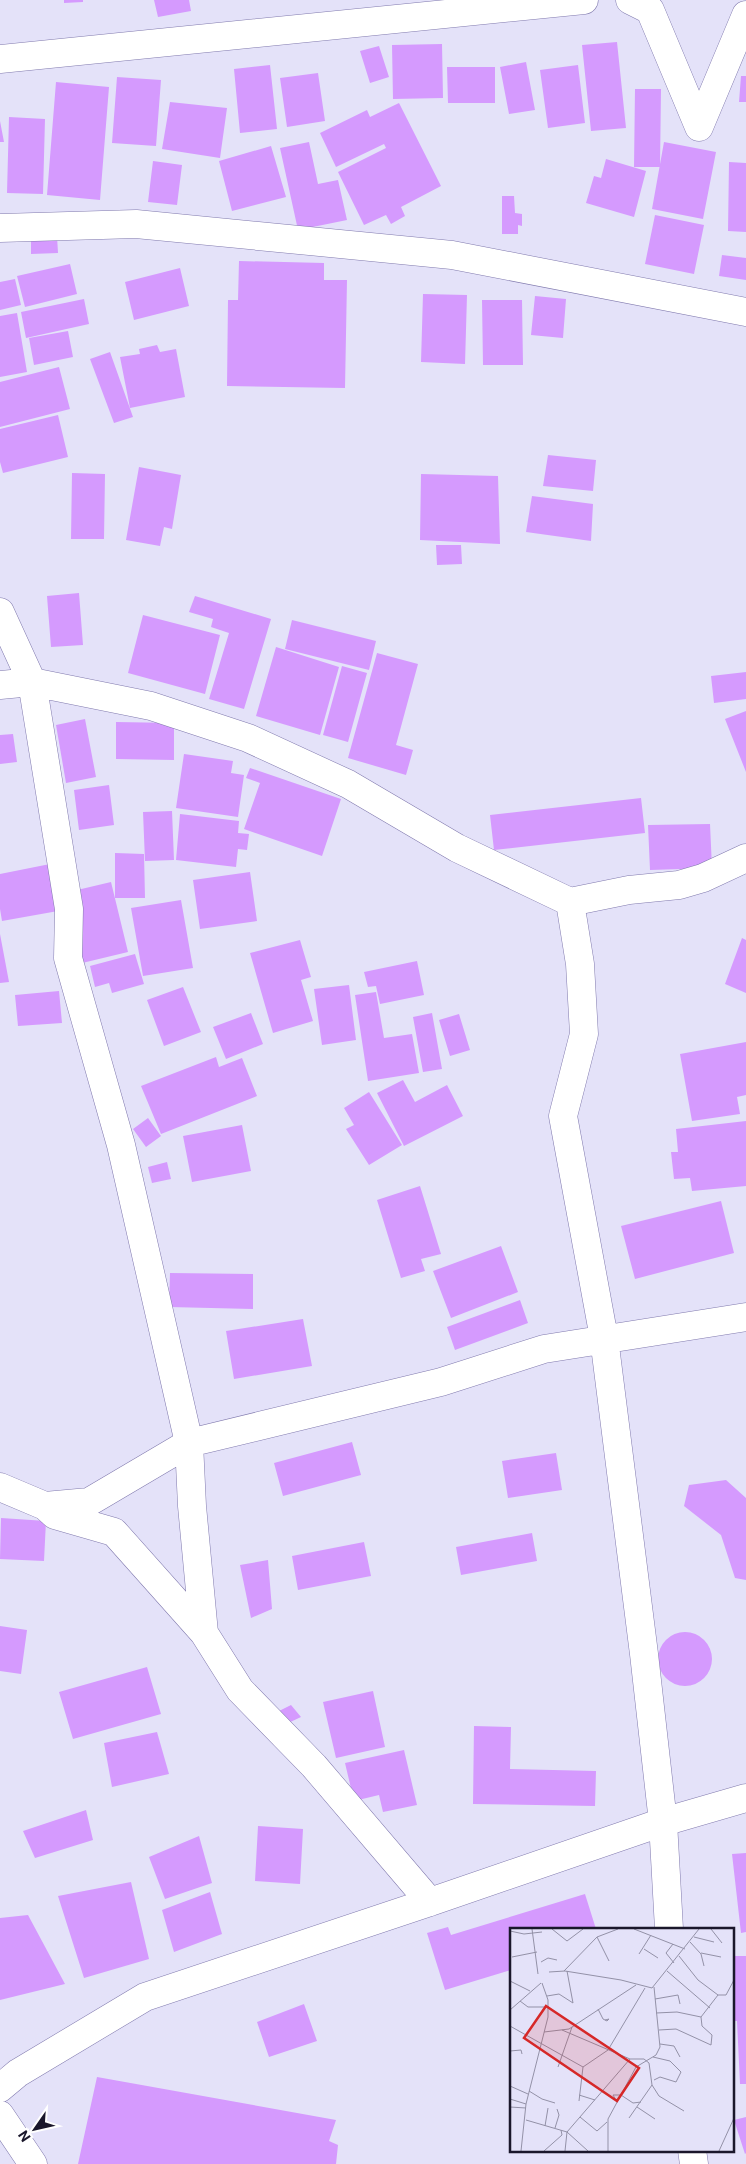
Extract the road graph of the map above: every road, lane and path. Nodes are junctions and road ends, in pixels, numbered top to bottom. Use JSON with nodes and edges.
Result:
{"nodes":[{"id":1,"x":584,"y":0,"type":"edge"},
{"id":2,"x":630,"y":0,"type":"edge"},
{"id":3,"x":746,"y":15,"type":"edge"},
{"id":4,"x":0,"y":59,"type":"edge"},
{"id":5,"x":0,"y":228,"type":"edge"},
{"id":6,"x":746,"y":312,"type":"edge"},
{"id":7,"x":0,"y":612,"type":"edge"},
{"id":8,"x":32,"y":682,"type":"junction"},
{"id":9,"x":0,"y":685,"type":"edge"},
{"id":10,"x":746,"y":858,"type":"edge"},
{"id":11,"x":570,"y":902,"type":"junction"},
{"id":12,"x":746,"y":1317,"type":"edge"},
{"id":13,"x":604,"y":1338,"type":"junction"},
{"id":14,"x":189,"y":1443,"type":"junction"},
{"id":15,"x":0,"y":1487,"type":"edge"},
{"id":16,"x":45,"y":1506,"type":"junction"},
{"id":17,"x":204,"y":1632,"type":"junction"},
{"id":18,"x":746,"y":1798,"type":"edge"},
{"id":19,"x":664,"y":1822,"type":"junction"},
{"id":20,"x":430,"y":1902,"type":"junction"},
{"id":21,"x":670,"y":1928,"type":"edge"},
{"id":22,"x":0,"y":2088,"type":"edge"},
{"id":23,"x":0,"y":2115,"type":"edge"},
{"id":24,"x":33,"y":2164,"type":"edge"}],
"edges":[{"from":1,"to":4,"type":"street"},
{"from":2,"to":3,"type":"street"},
{"from":5,"to":6,"type":"street"},
{"from":7,"to":8,"type":"street"},
{"from":8,"to":9,"type":"street"},
{"from":8,"to":11,"type":"street"},
{"from":8,"to":14,"type":"street"},
{"from":10,"to":11,"type":"street"},
{"from":11,"to":13,"type":"street"},
{"from":12,"to":13,"type":"street"},
{"from":13,"to":14,"type":"street"},
{"from":13,"to":19,"type":"street"},
{"from":14,"to":16,"type":"street"},
{"from":14,"to":17,"type":"street"},
{"from":15,"to":16,"type":"street"},
{"from":16,"to":17,"type":"street"},
{"from":17,"to":20,"type":"street"},
{"from":18,"to":19,"type":"street"},
{"from":19,"to":20,"type":"street"},
{"from":19,"to":21,"type":"street"},
{"from":20,"to":22,"type":"street"},
{"from":23,"to":24,"type":"street"}]}
